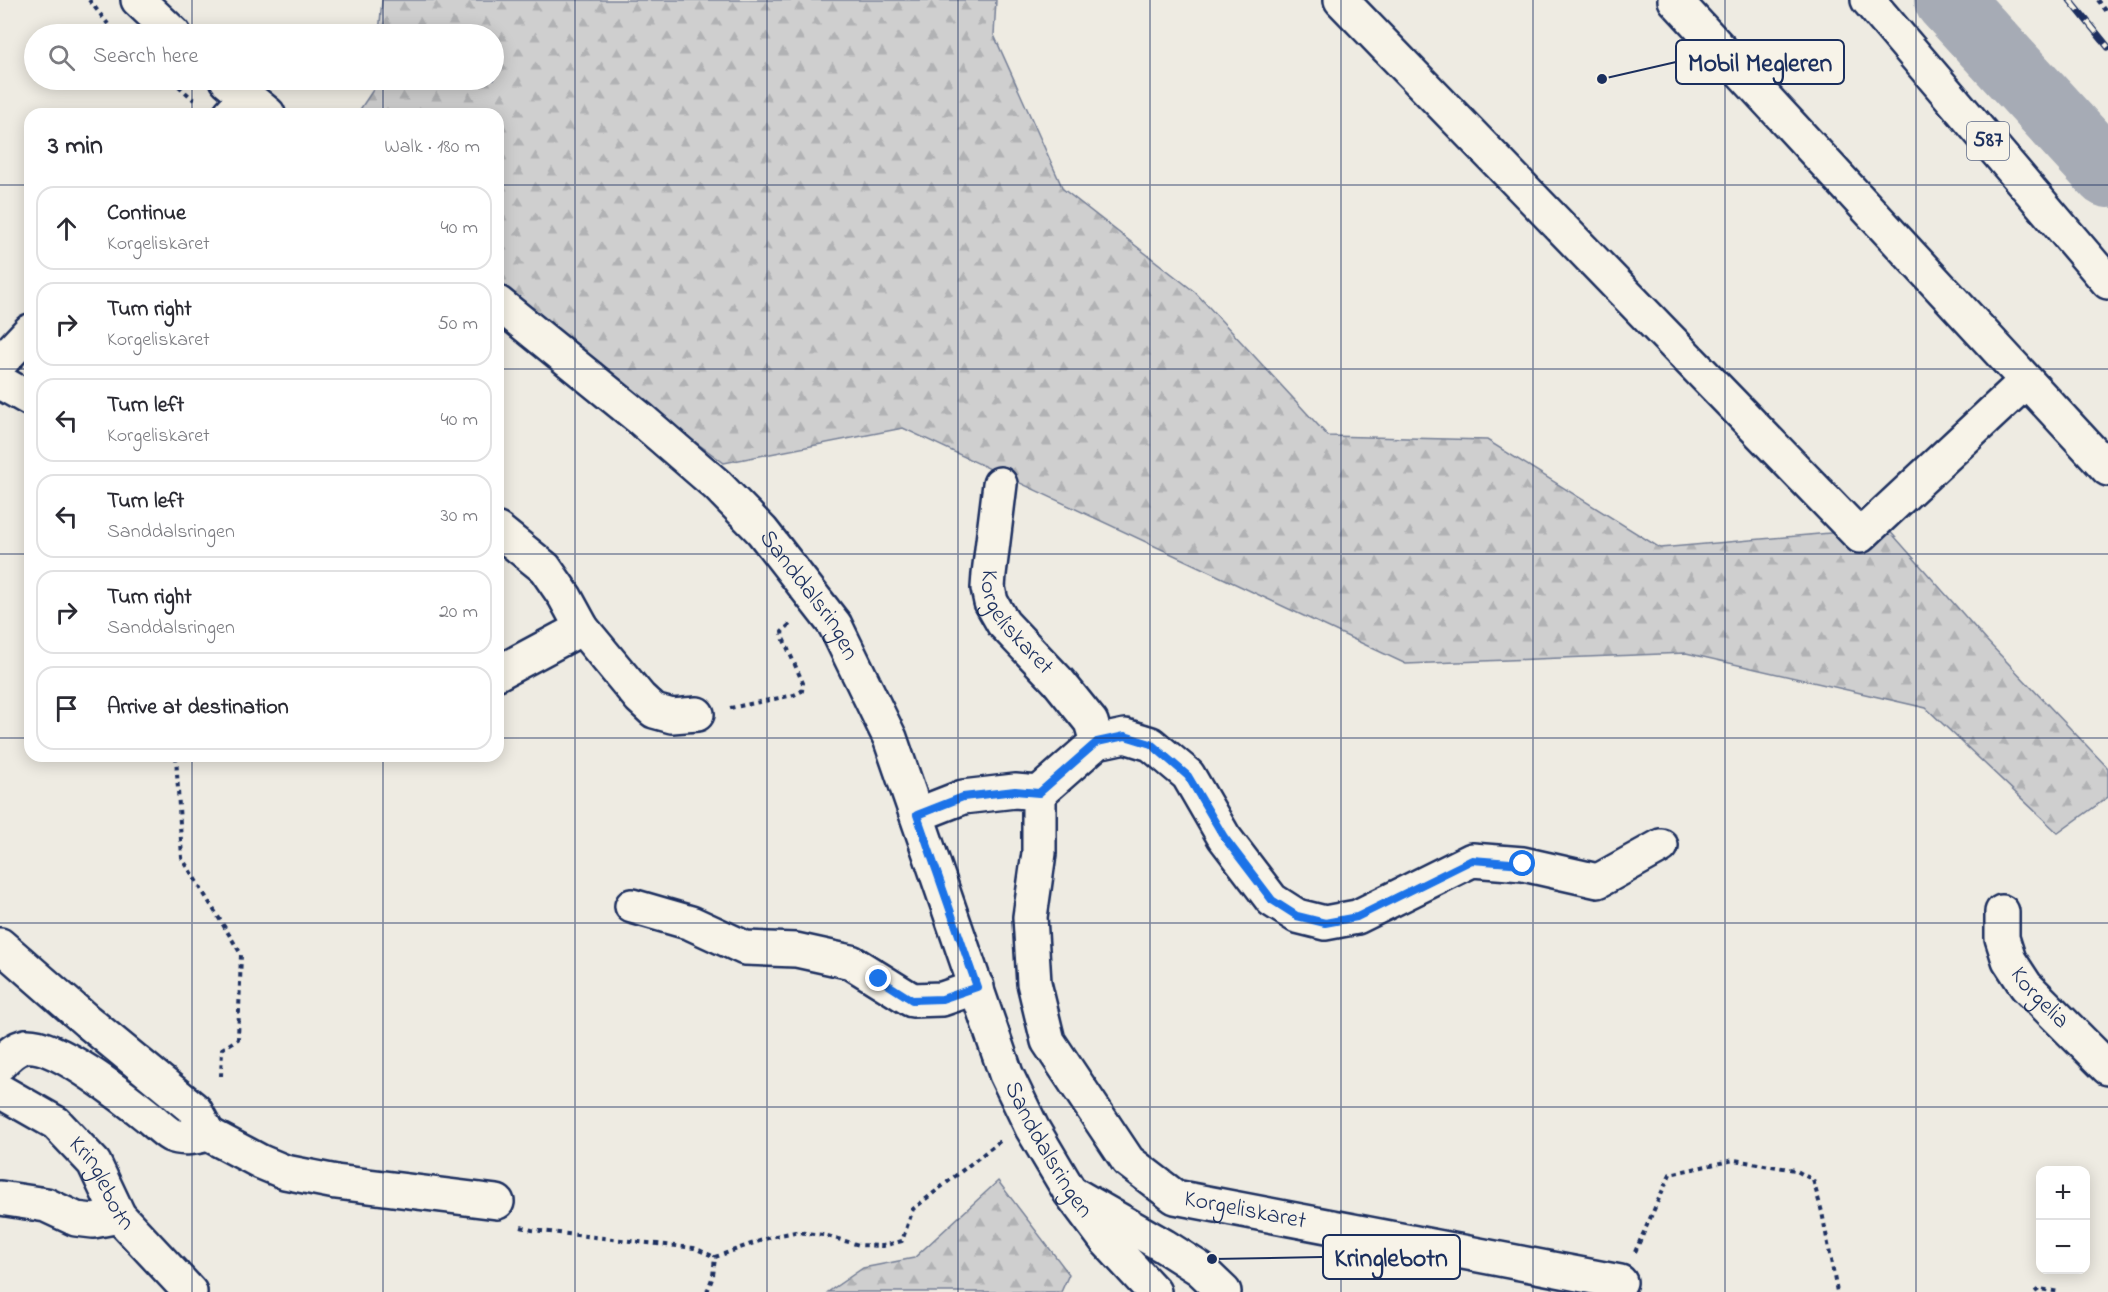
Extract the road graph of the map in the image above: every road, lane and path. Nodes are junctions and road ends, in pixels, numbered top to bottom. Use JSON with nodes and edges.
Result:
{"nodes":[{"id":1,"x":88,"y":0,"type":"edge"},
{"id":2,"x":138,"y":0,"type":"edge"},
{"id":3,"x":1341,"y":0,"type":"edge"},
{"id":4,"x":1675,"y":0,"type":"edge"},
{"id":5,"x":1868,"y":0,"type":"edge"},
{"id":6,"x":2098,"y":0,"type":"edge"},
{"id":7,"x":2108,"y":13,"type":"edge"},
{"id":8,"x":108,"y":24,"type":"edge"},
{"id":9,"x":163,"y":24,"type":"edge"},
{"id":10,"x":183,"y":90,"type":"edge"},
{"id":11,"x":196,"y":101,"type":"dead end"},
{"id":12,"x":2108,"y":282,"type":"edge"},
{"id":13,"x":504,"y":308,"type":"edge"},
{"id":14,"x":24,"y":337,"type":"edge"},
{"id":15,"x":0,"y":363,"type":"edge"},
{"id":16,"x":2026,"y":381,"type":"junction"},
{"id":17,"x":0,"y":382,"type":"edge"},
{"id":18,"x":24,"y":396,"type":"edge"},
{"id":19,"x":2108,"y":469,"type":"edge"},
{"id":20,"x":1000,"y":484,"type":"dead end"},
{"id":21,"x":504,"y":535,"type":"edge"},
{"id":22,"x":784,"y":615,"type":"dead end"},
{"id":23,"x":790,"y":623,"type":"junction"},
{"id":24,"x":582,"y":628,"type":"junction"},
{"id":25,"x":796,"y":634,"type":"dead end"},
{"id":26,"x":504,"y":671,"type":"edge"},
{"id":27,"x":697,"y":714,"type":"joint"},
{"id":28,"x":1097,"y":742,"type":"junction"},
{"id":29,"x":176,"y":762,"type":"edge"},
{"id":30,"x":1039,"y":793,"type":"junction"},
{"id":31,"x":917,"y":815,"type":"junction"},
{"id":32,"x":1660,"y":846,"type":"dead end"},
{"id":33,"x":632,"y":906,"type":"dead end"},
{"id":34,"x":2002,"y":912,"type":"dead end"},
{"id":35,"x":0,"y":945,"type":"edge"},
{"id":36,"x":977,"y":987,"type":"junction"},
{"id":37,"x":0,"y":1064,"type":"edge"},
{"id":38,"x":2108,"y":1068,"type":"edge"},
{"id":39,"x":221,"y":1076,"type":"dead end"},
{"id":40,"x":0,"y":1091,"type":"edge"},
{"id":41,"x":208,"y":1134,"type":"junction"},
{"id":42,"x":1000,"y":1140,"type":"dead end"},
{"id":43,"x":1070,"y":1192,"type":"junction"},
{"id":44,"x":0,"y":1198,"type":"edge"},
{"id":45,"x":497,"y":1202,"type":"joint"},
{"id":46,"x":119,"y":1216,"type":"junction"},
{"id":47,"x":715,"y":1257,"type":"junction"},
{"id":48,"x":1620,"y":1282,"type":"joint"},
{"id":49,"x":708,"y":1291,"type":"edge"},
{"id":50,"x":190,"y":1292,"type":"edge"},
{"id":51,"x":1154,"y":1292,"type":"edge"},
{"id":52,"x":1224,"y":1292,"type":"edge"},
{"id":53,"x":1837,"y":1292,"type":"edge"},
{"id":54,"x":2034,"y":1292,"type":"edge"},
{"id":55,"x":2060,"y":1292,"type":"edge"}],
"edges":[{"from":1,"to":8,"type":"path"},
{"from":2,"to":9,"type":"street"},
{"from":3,"to":16,"type":"street"},
{"from":4,"to":16,"type":"street"},
{"from":5,"to":12,"type":"street","number":"587"},
{"from":6,"to":7,"type":"path"},
{"from":10,"to":11,"type":"path"},
{"from":13,"to":31,"type":"street","name":"Sanddalsringen"},
{"from":14,"to":15,"type":"street"},
{"from":16,"to":19,"type":"street"},
{"from":17,"to":18,"type":"street"},
{"from":20,"to":28,"type":"street","name":"Korgeliskaret"},
{"from":21,"to":24,"type":"street"},
{"from":22,"to":23,"type":"path"},
{"from":23,"to":25,"type":"path"},
{"from":23,"to":27,"type":"path"},
{"from":24,"to":26,"type":"street"},
{"from":24,"to":27,"type":"street"},
{"from":28,"to":30,"type":"street"},
{"from":28,"to":32,"type":"street"},
{"from":29,"to":39,"type":"path"},
{"from":30,"to":31,"type":"street"},
{"from":30,"to":48,"type":"street","name":"Korgeliskaret"},
{"from":31,"to":36,"type":"street","name":"Sanddalsringen"},
{"from":33,"to":36,"type":"street"},
{"from":34,"to":38,"type":"street","name":"Korgelia"},
{"from":35,"to":41,"type":"street"},
{"from":36,"to":43,"type":"street","name":"Sanddalsringen"},
{"from":37,"to":41,"type":"street"},
{"from":40,"to":46,"type":"street","name":"Kringlebotn"},
{"from":41,"to":45,"type":"street"},
{"from":42,"to":47,"type":"path"},
{"from":43,"to":51,"type":"street","name":"Sanddalsringen"},
{"from":43,"to":52,"type":"street"},
{"from":44,"to":46,"type":"street"},
{"from":45,"to":47,"type":"path"},
{"from":46,"to":50,"type":"street","name":"Kringlebotn"},
{"from":47,"to":49,"type":"path"},
{"from":48,"to":53,"type":"path"},
{"from":54,"to":55,"type":"path"}]}
